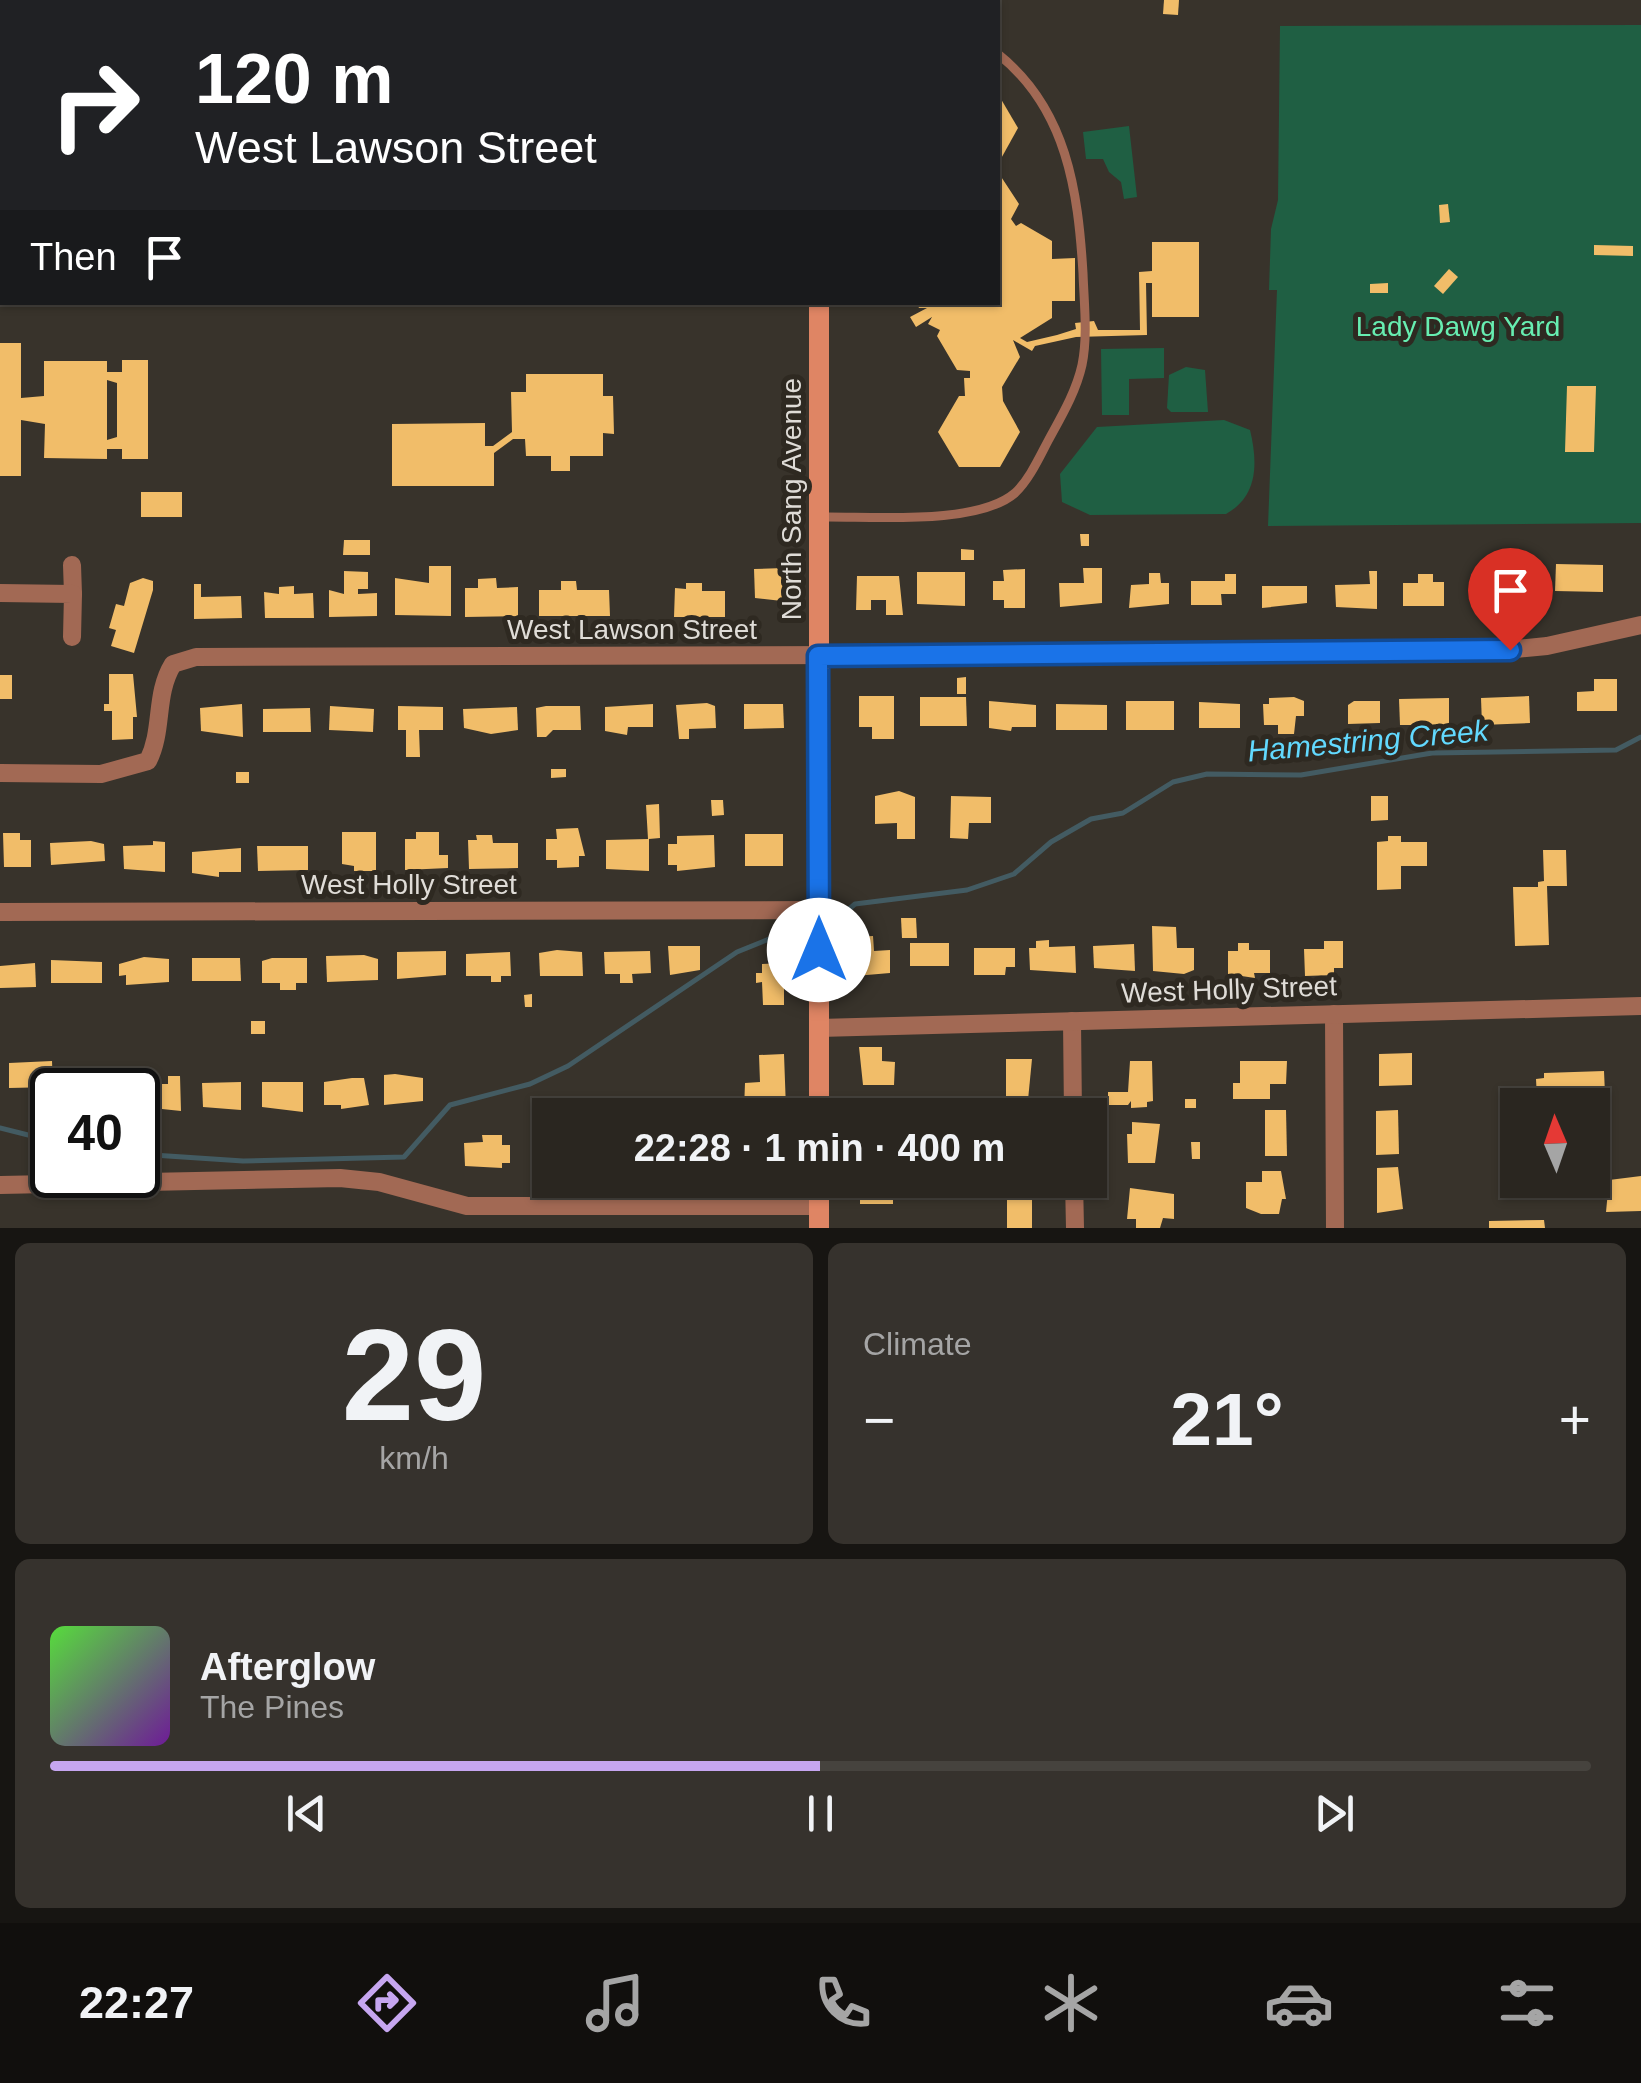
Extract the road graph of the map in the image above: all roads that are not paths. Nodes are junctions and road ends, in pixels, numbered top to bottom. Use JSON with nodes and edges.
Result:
{"nodes":[{"id":1,"x":1000,"y":56,"type":"edge"},
{"id":2,"x":819,"y":305,"type":"edge"},
{"id":3,"x":818,"y":517,"type":"junction"},
{"id":4,"x":72,"y":566,"type":"dead end"},
{"id":5,"x":0,"y":593,"type":"edge"},
{"id":6,"x":72,"y":594,"type":"junction"},
{"id":7,"x":1641,"y":625,"type":"edge"},
{"id":8,"x":72,"y":637,"type":"dead end"},
{"id":9,"x":818,"y":656,"type":"junction"},
{"id":10,"x":0,"y":773,"type":"edge"},
{"id":11,"x":819,"y":910,"type":"junction"},
{"id":12,"x":0,"y":912,"type":"edge"},
{"id":13,"x":1641,"y":1006,"type":"edge"},
{"id":14,"x":1334,"y":1014,"type":"junction"},
{"id":15,"x":1072,"y":1021,"type":"junction"},
{"id":16,"x":820,"y":1028,"type":"junction"},
{"id":17,"x":819,"y":1098,"type":"edge"},
{"id":18,"x":1073,"y":1098,"type":"edge"},
{"id":19,"x":0,"y":1185,"type":"edge"},
{"id":20,"x":1074,"y":1198,"type":"edge"},
{"id":21,"x":819,"y":1217,"type":"edge"},
{"id":22,"x":1074,"y":1228,"type":"edge"},
{"id":23,"x":1335,"y":1228,"type":"edge"}],
"edges":[{"from":1,"to":3,"type":"lane"},
{"from":2,"to":3,"type":"street","name":"North Sang Avenue"},
{"from":3,"to":9,"type":"street","name":"North Sang Avenue"},
{"from":4,"to":6,"type":"street"},
{"from":5,"to":6,"type":"street"},
{"from":6,"to":8,"type":"street"},
{"from":7,"to":9,"type":"street","name":"West Lawson Street"},
{"from":9,"to":10,"type":"street","name":"West Lawson Street"},
{"from":9,"to":11,"type":"street","name":"North Sang Avenue"},
{"from":11,"to":12,"type":"street","name":"West Holly Street"},
{"from":11,"to":16,"type":"street","name":"North Sang Avenue"},
{"from":13,"to":14,"type":"street","name":"West Holly Street"},
{"from":14,"to":15,"type":"street","name":"West Holly Street"},
{"from":14,"to":23,"type":"street"},
{"from":15,"to":16,"type":"street","name":"West Holly Street"},
{"from":15,"to":18,"type":"street"},
{"from":16,"to":17,"type":"street","name":"North Sang Avenue"},
{"from":19,"to":21,"type":"street"},
{"from":20,"to":22,"type":"street"}]}
